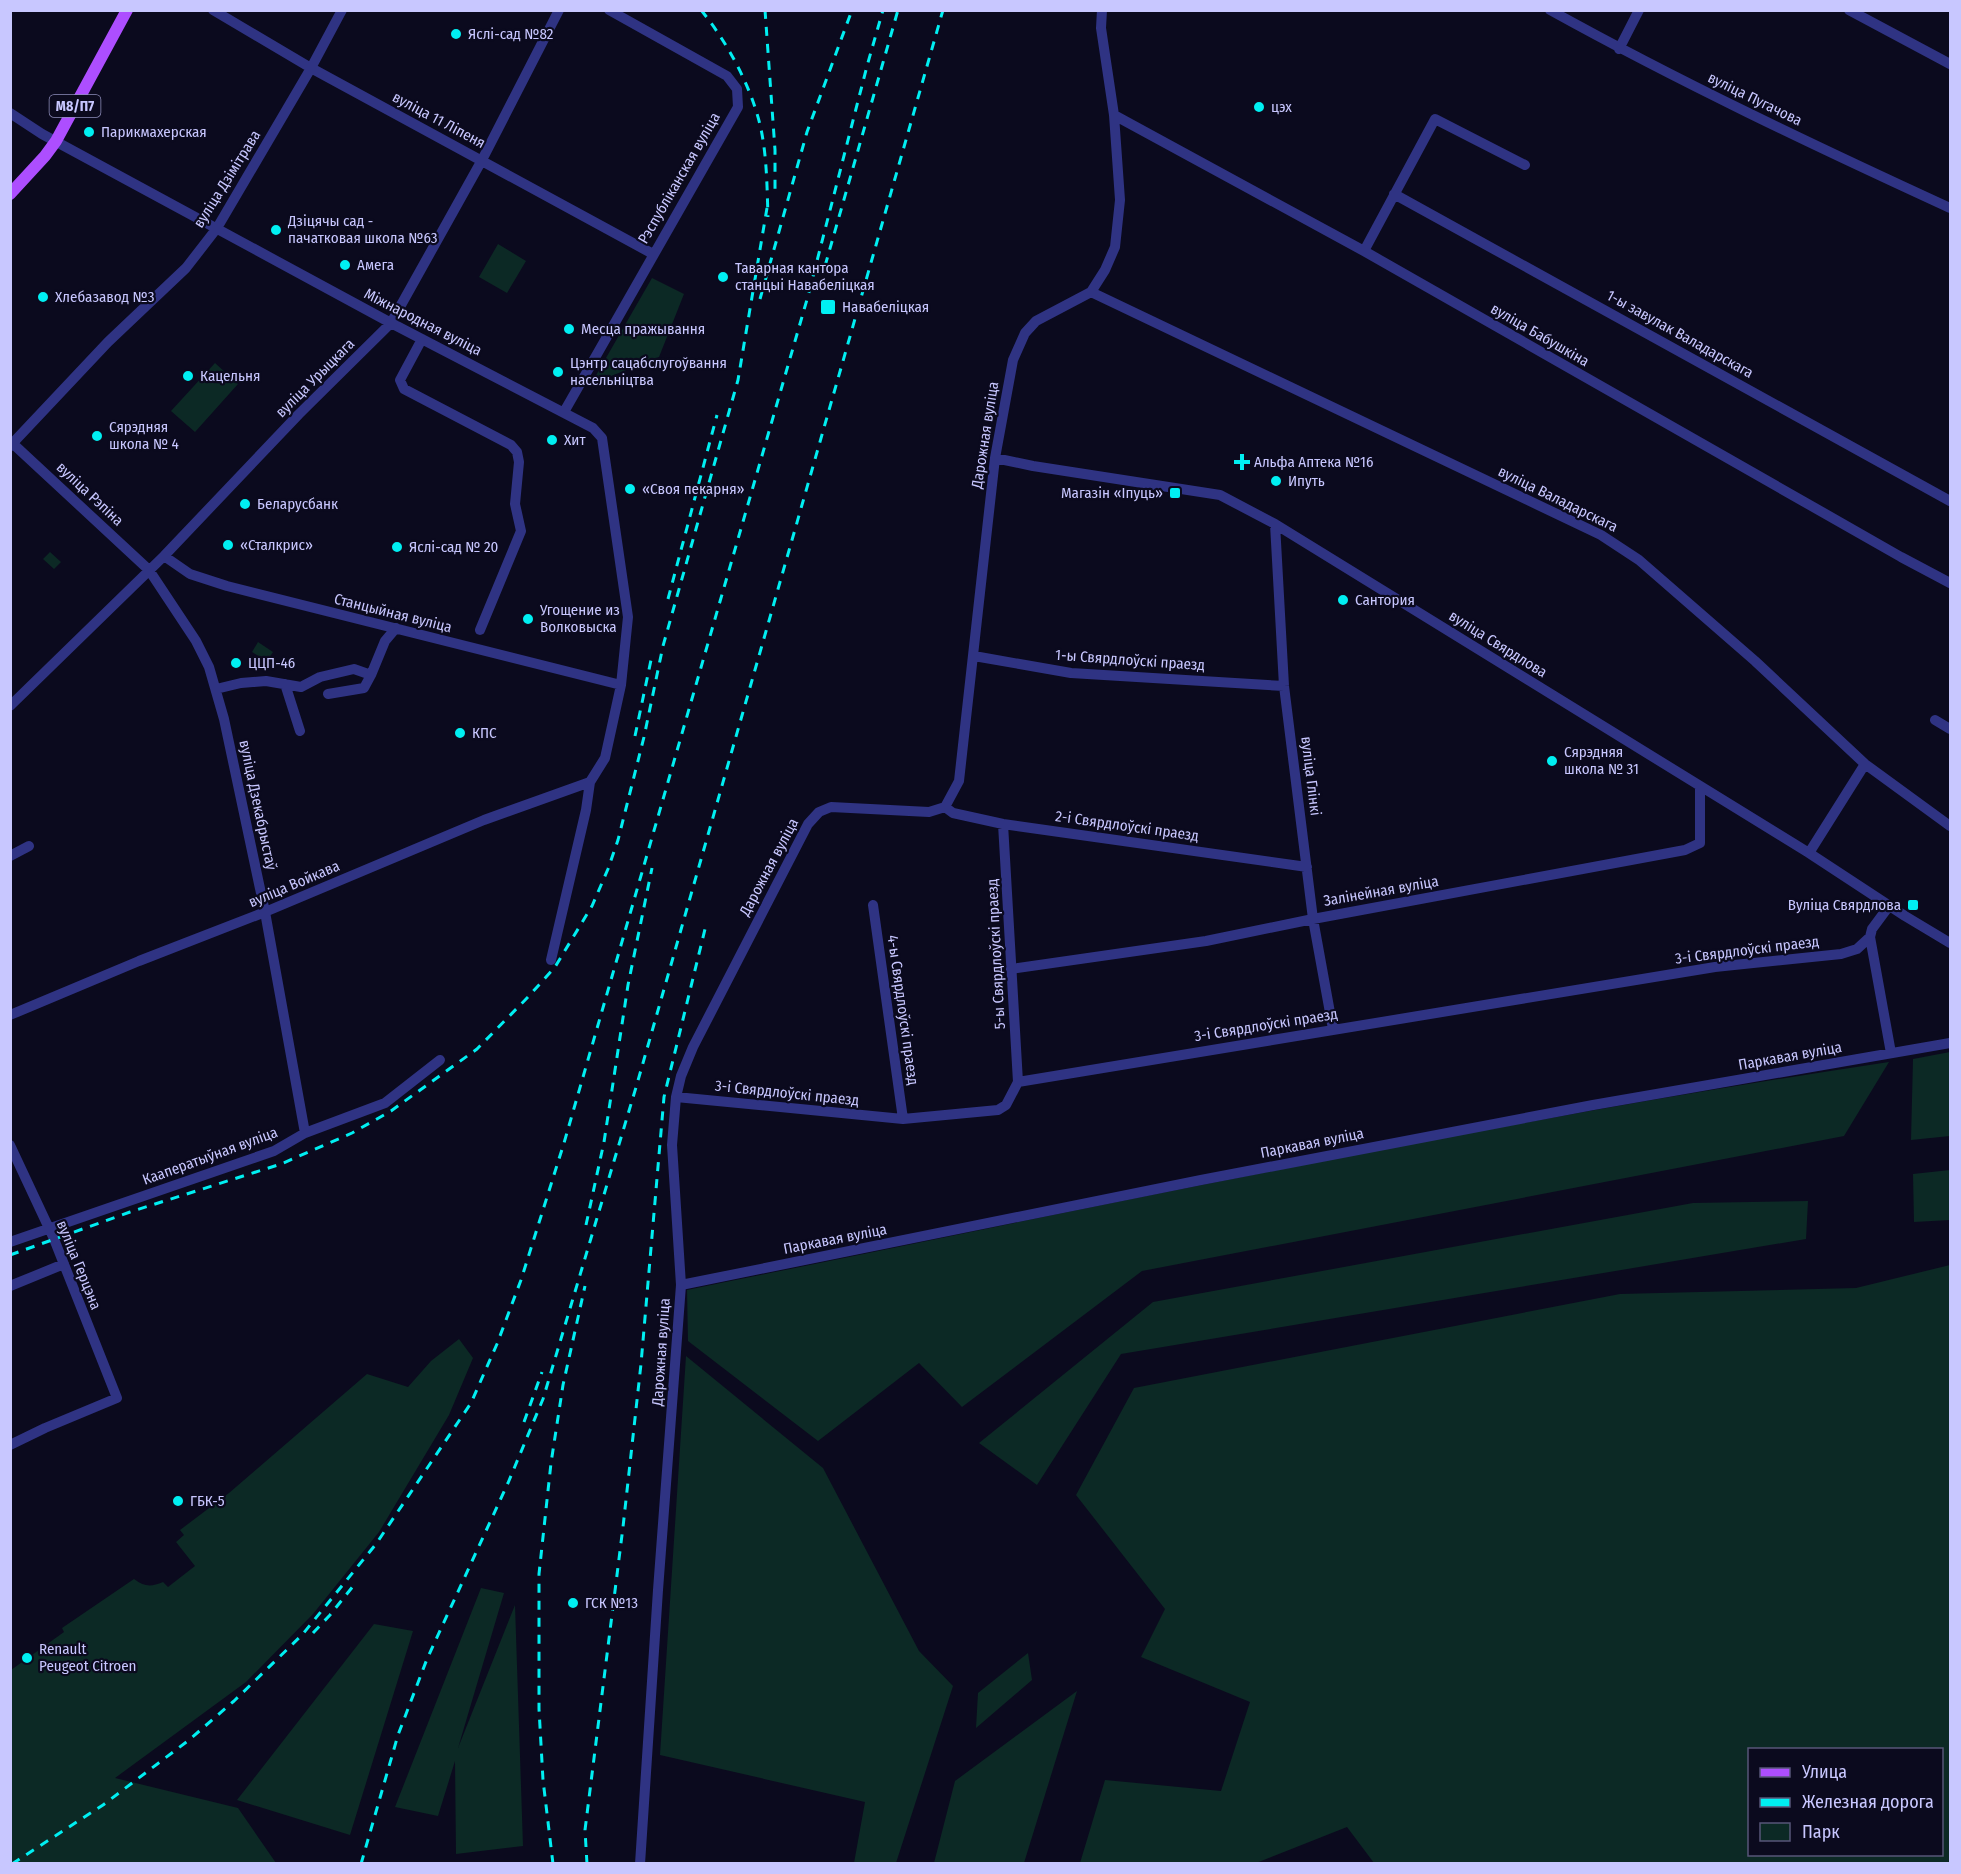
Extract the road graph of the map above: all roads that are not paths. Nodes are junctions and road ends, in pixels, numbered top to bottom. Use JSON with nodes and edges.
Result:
{"nodes":[{"id":1,"x":127,"y":10,"type":"edge"},
{"id":2,"x":213,"y":10,"type":"edge"},
{"id":3,"x":342,"y":10,"type":"edge"},
{"id":4,"x":559,"y":10,"type":"edge"},
{"id":5,"x":609,"y":10,"type":"edge"},
{"id":6,"x":1102,"y":10,"type":"edge"},
{"id":7,"x":1550,"y":10,"type":"edge"},
{"id":8,"x":1639,"y":10,"type":"edge"},
{"id":9,"x":1849,"y":10,"type":"edge"},
{"id":10,"x":1619,"y":49,"type":"junction"},
{"id":11,"x":1950,"y":64,"type":"edge"},
{"id":12,"x":311,"y":68,"type":"junction"},
{"id":13,"x":10,"y":113,"type":"edge"},
{"id":14,"x":1114,"y":115,"type":"junction"},
{"id":15,"x":56,"y":141,"type":"junction"},
{"id":16,"x":482,"y":160,"type":"junction"},
{"id":17,"x":1525,"y":165,"type":"dead end"},
{"id":18,"x":10,"y":194,"type":"edge"},
{"id":19,"x":1394,"y":194,"type":"junction"},
{"id":20,"x":1950,"y":208,"type":"edge"},
{"id":21,"x":217,"y":228,"type":"junction"},
{"id":22,"x":1364,"y":251,"type":"junction"},
{"id":23,"x":652,"y":254,"type":"junction"},
{"id":24,"x":1091,"y":292,"type":"junction"},
{"id":25,"x":391,"y":323,"type":"junction"},
{"id":26,"x":422,"y":339,"type":"junction"},
{"id":27,"x":564,"y":412,"type":"junction"},
{"id":28,"x":12,"y":444,"type":"edge"},
{"id":29,"x":995,"y":458,"type":"junction"},
{"id":30,"x":1950,"y":501,"type":"edge"},
{"id":31,"x":1275,"y":524,"type":"junction"},
{"id":32,"x":164,"y":556,"type":"junction"},
{"id":33,"x":148,"y":570,"type":"junction"},
{"id":34,"x":1950,"y":582,"type":"edge"},
{"id":35,"x":396,"y":628,"type":"junction"},
{"id":36,"x":480,"y":630,"type":"dead end"},
{"id":37,"x":974,"y":656,"type":"junction"},
{"id":38,"x":371,"y":675,"type":"junction"},
{"id":39,"x":285,"y":684,"type":"junction"},
{"id":40,"x":621,"y":685,"type":"junction"},
{"id":41,"x":1284,"y":686,"type":"junction"},
{"id":42,"x":216,"y":689,"type":"junction"},
{"id":43,"x":328,"y":694,"type":"dead end"},
{"id":44,"x":10,"y":706,"type":"edge"},
{"id":45,"x":1935,"y":720,"type":"dead end"},
{"id":46,"x":1950,"y":729,"type":"edge"},
{"id":47,"x":300,"y":731,"type":"dead end"},
{"id":48,"x":1865,"y":764,"type":"junction"},
{"id":49,"x":590,"y":782,"type":"junction"},
{"id":50,"x":1700,"y":787,"type":"junction"},
{"id":51,"x":945,"y":807,"type":"junction"},
{"id":52,"x":1003,"y":824,"type":"junction"},
{"id":53,"x":1950,"y":826,"type":"edge"},
{"id":54,"x":29,"y":846,"type":"dead end"},
{"id":55,"x":1809,"y":853,"type":"junction"},
{"id":56,"x":10,"y":856,"type":"edge"},
{"id":57,"x":1307,"y":867,"type":"junction"},
{"id":58,"x":873,"y":905,"type":"dead end"},
{"id":59,"x":1889,"y":906,"type":"junction"},
{"id":60,"x":265,"y":912,"type":"junction"},
{"id":61,"x":1313,"y":919,"type":"junction"},
{"id":62,"x":1870,"y":937,"type":"junction"},
{"id":63,"x":1950,"y":943,"type":"edge"},
{"id":64,"x":551,"y":960,"type":"dead end"},
{"id":65,"x":1011,"y":969,"type":"junction"},
{"id":66,"x":10,"y":1016,"type":"edge"},
{"id":67,"x":1333,"y":1029,"type":"junction"},
{"id":68,"x":1950,"y":1043,"type":"edge"},
{"id":69,"x":1891,"y":1053,"type":"junction"},
{"id":70,"x":440,"y":1060,"type":"dead end"},
{"id":71,"x":1018,"y":1082,"type":"junction"},
{"id":72,"x":676,"y":1097,"type":"junction"},
{"id":73,"x":903,"y":1119,"type":"junction"},
{"id":74,"x":305,"y":1133,"type":"junction"},
{"id":75,"x":10,"y":1145,"type":"edge"},
{"id":76,"x":49,"y":1229,"type":"junction"},
{"id":77,"x":10,"y":1242,"type":"edge"},
{"id":78,"x":64,"y":1264,"type":"junction"},
{"id":79,"x":10,"y":1286,"type":"edge"},
{"id":80,"x":681,"y":1286,"type":"junction"},
{"id":81,"x":10,"y":1445,"type":"edge"},
{"id":82,"x":640,"y":1863,"type":"edge"}],
"edges":[{"from":1,"to":15,"type":"main road","number":"М8/П7"},
{"from":2,"to":12,"type":"street","name":"вуліца 11 Ліпеня"},
{"from":3,"to":12,"type":"street","name":"вуліца Дзімітрава"},
{"from":4,"to":16,"type":"street","name":"вуліца Урыцкага"},
{"from":5,"to":23,"type":"street","name":"Рэспубліканская вуліца"},
{"from":6,"to":14,"type":"street"},
{"from":7,"to":10,"type":"street","name":"вуліца Пугачова"},
{"from":8,"to":10,"type":"street"},
{"from":9,"to":11,"type":"street"},
{"from":10,"to":20,"type":"street","name":"вуліца Пугачова"},
{"from":12,"to":16,"type":"street","name":"вуліца 11 Ліпеня"},
{"from":12,"to":21,"type":"street","name":"вуліца Дзімітрава"},
{"from":13,"to":15,"type":"street","name":"Міжнародная вуліца"},
{"from":14,"to":22,"type":"street","name":"вуліца Бабушкіна"},
{"from":14,"to":24,"type":"street"},
{"from":15,"to":18,"type":"main road","number":"М8/П7"},
{"from":15,"to":21,"type":"street","name":"Міжнародная вуліца"},
{"from":16,"to":23,"type":"street","name":"вуліца 11 Ліпеня"},
{"from":16,"to":25,"type":"street","name":"вуліца Урыцкага"},
{"from":17,"to":19,"type":"street"},
{"from":19,"to":22,"type":"street"},
{"from":19,"to":30,"type":"street","name":"1-ы завулак Валадарскага"},
{"from":21,"to":25,"type":"street","name":"Міжнародная вуліца"},
{"from":21,"to":28,"type":"street","name":"вуліца Дзімітрава"},
{"from":22,"to":34,"type":"street","name":"вуліца Бабушкіна"},
{"from":23,"to":27,"type":"street","name":"Рэспубліканская вуліца"},
{"from":24,"to":29,"type":"street","name":"Дарожная вуліца"},
{"from":24,"to":48,"type":"street","name":"вуліца Валадарскага"},
{"from":25,"to":26,"type":"street","name":"Міжнародная вуліца"},
{"from":25,"to":32,"type":"street","name":"вуліца Урыцкага"},
{"from":26,"to":27,"type":"street","name":"Міжнародная вуліца"},
{"from":26,"to":36,"type":"street"},
{"from":27,"to":40,"type":"street","name":"Міжнародная вуліца"},
{"from":28,"to":33,"type":"street","name":"вуліца Рэпіна"},
{"from":29,"to":31,"type":"street","name":"вуліца Свярдлова"},
{"from":29,"to":37,"type":"street","name":"Дарожная вуліца"},
{"from":31,"to":41,"type":"street","name":"вуліца Глінкі"},
{"from":31,"to":50,"type":"street","name":"вуліца Свярдлова"},
{"from":32,"to":33,"type":"street","name":"вуліца Урыцкага"},
{"from":32,"to":35,"type":"street","name":"Станцыйная вуліца"},
{"from":33,"to":42,"type":"street","name":"вуліца Дзекабрыстаў"},
{"from":33,"to":44,"type":"street","name":"вуліца Урыцкага"},
{"from":35,"to":38,"type":"street"},
{"from":35,"to":40,"type":"street","name":"Станцыйная вуліца"},
{"from":37,"to":41,"type":"street","name":"1-ы Свярдлоўскі праезд"},
{"from":37,"to":51,"type":"street","name":"Дарожная вуліца"},
{"from":38,"to":39,"type":"street"},
{"from":38,"to":43,"type":"street"},
{"from":39,"to":42,"type":"street"},
{"from":39,"to":47,"type":"street"},
{"from":40,"to":49,"type":"street","name":"Міжнародная вуліца"},
{"from":41,"to":57,"type":"street","name":"вуліца Глінкі"},
{"from":42,"to":60,"type":"street","name":"вуліца Дзекабрыстаў"},
{"from":45,"to":46,"type":"street"},
{"from":48,"to":53,"type":"street","name":"вуліца Валадарскага"},
{"from":48,"to":55,"type":"street"},
{"from":49,"to":60,"type":"street","name":"вуліца Войкава"},
{"from":49,"to":64,"type":"street"},
{"from":50,"to":55,"type":"street","name":"вуліца Свярдлова"},
{"from":50,"to":61,"type":"street","name":"Залінейная вуліца"},
{"from":51,"to":52,"type":"street","name":"2-і Свярдлоўскі праезд"},
{"from":51,"to":72,"type":"street","name":"Дарожная вуліца"},
{"from":52,"to":57,"type":"street","name":"2-і Свярдлоўскі праезд"},
{"from":52,"to":65,"type":"street","name":"5-ы Свярдлоўскі праезд"},
{"from":54,"to":56,"type":"street"},
{"from":55,"to":59,"type":"street","name":"вуліца Свярдлова"},
{"from":57,"to":61,"type":"street","name":"вуліца Глінкі"},
{"from":58,"to":73,"type":"street","name":"4-ы Свярдлоўскі праезд"},
{"from":59,"to":62,"type":"street"},
{"from":59,"to":63,"type":"street","name":"вуліца Свярдлова"},
{"from":60,"to":66,"type":"street","name":"вуліца Войкава"},
{"from":60,"to":74,"type":"street","name":"вуліца Дзекабрыстаў"},
{"from":61,"to":65,"type":"street","name":"Залінейная вуліца"},
{"from":61,"to":67,"type":"street","name":"вуліца Глінкі"},
{"from":62,"to":67,"type":"street","name":"3-і Свярдлоўскі праезд"},
{"from":62,"to":69,"type":"street"},
{"from":65,"to":71,"type":"street","name":"5-ы Свярдлоўскі праезд"},
{"from":67,"to":71,"type":"street","name":"3-і Свярдлоўскі праезд"},
{"from":68,"to":69,"type":"street","name":"Паркавая вуліца"},
{"from":69,"to":80,"type":"street","name":"Паркавая вуліца"},
{"from":70,"to":74,"type":"street","name":"Кааператыўная вуліца"},
{"from":71,"to":73,"type":"street","name":"3-і Свярдлоўскі праезд"},
{"from":72,"to":73,"type":"street","name":"3-і Свярдлоўскі праезд"},
{"from":72,"to":80,"type":"street","name":"Дарожная вуліца"},
{"from":74,"to":76,"type":"street","name":"Кааператыўная вуліца"},
{"from":75,"to":76,"type":"street","name":"вуліца Герцэна"},
{"from":76,"to":77,"type":"street","name":"Кааператыўная вуліца"},
{"from":76,"to":78,"type":"street","name":"вуліца Герцэна"},
{"from":78,"to":79,"type":"street"},
{"from":78,"to":81,"type":"street","name":"вуліца Герцэна"},
{"from":80,"to":82,"type":"street","name":"Дарожная вуліца"}]}
